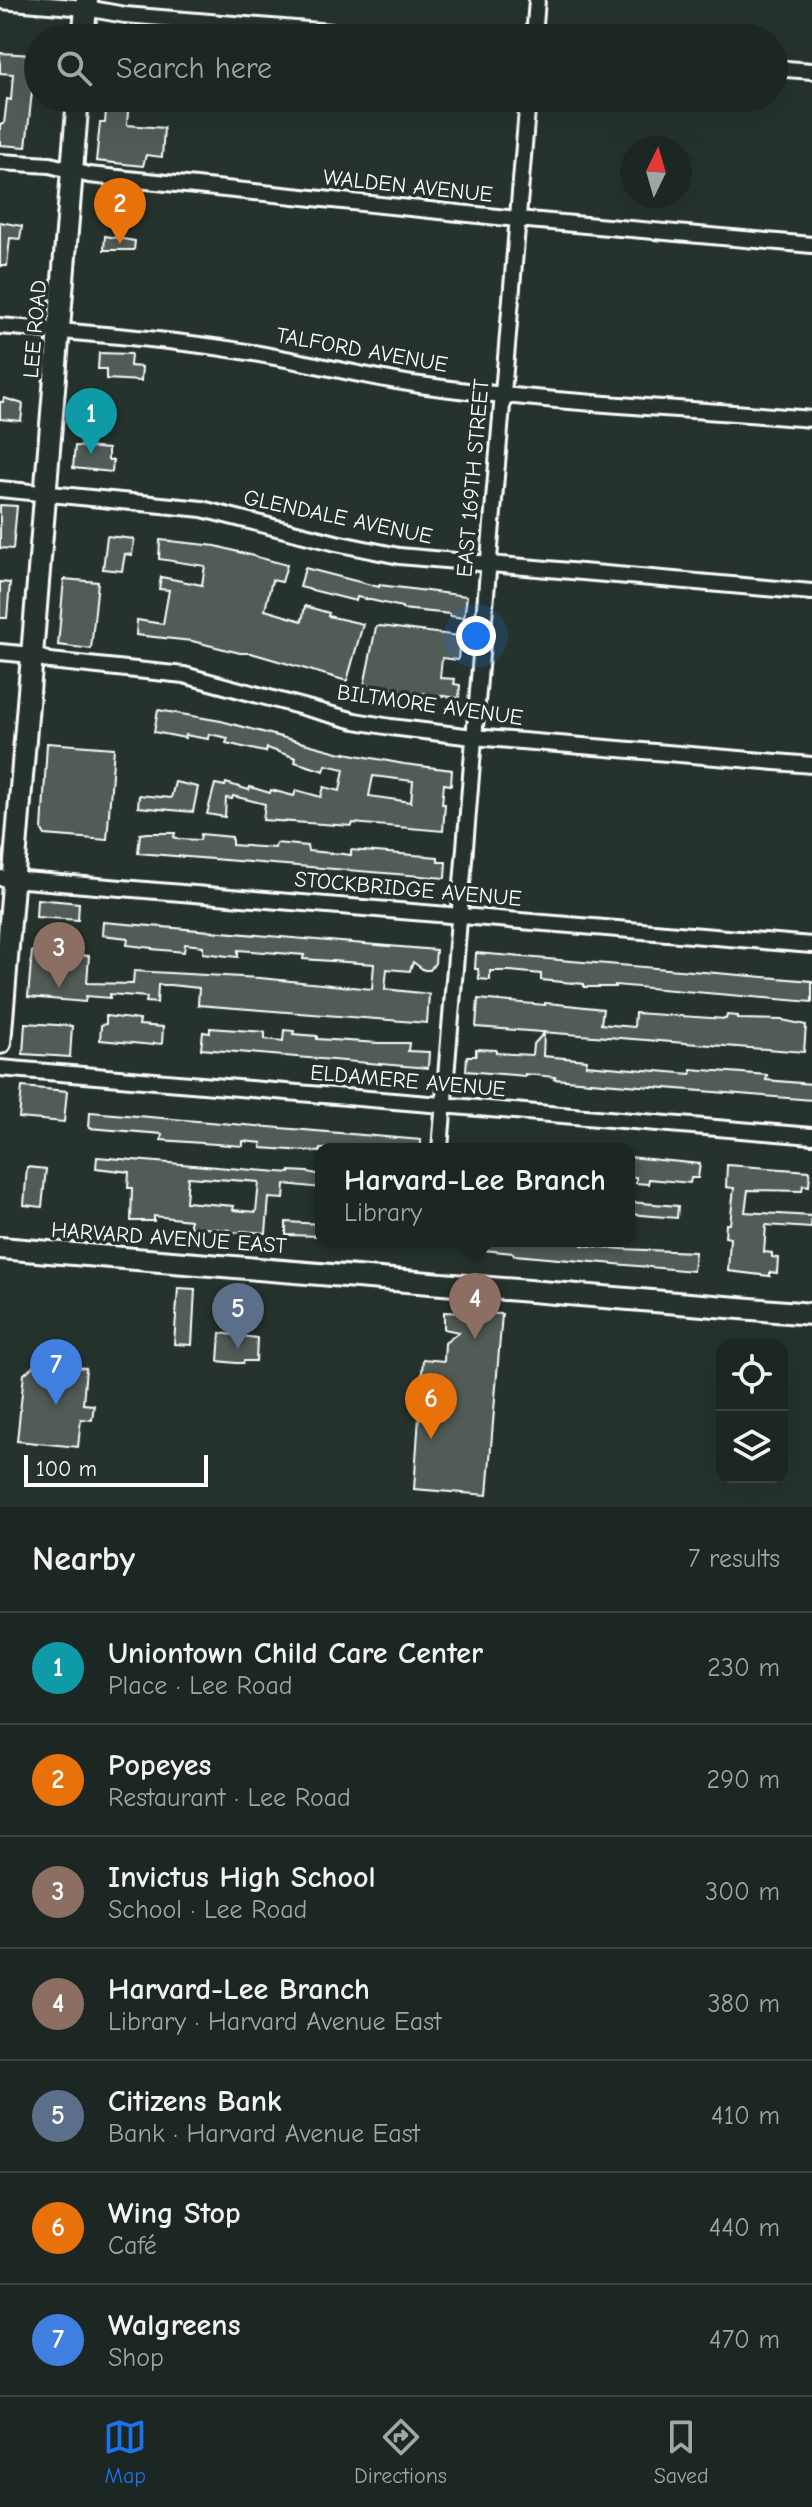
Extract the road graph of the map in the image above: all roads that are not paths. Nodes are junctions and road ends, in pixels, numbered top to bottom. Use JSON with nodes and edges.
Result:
{"nodes":[{"id":1,"x":537,"y":0,"type":"edge"},
{"id":2,"x":0,"y":1,"type":"edge"},
{"id":3,"x":86,"y":4,"type":"edge"},
{"id":4,"x":84,"y":24,"type":"edge"},
{"id":5,"x":234,"y":24,"type":"edge"},
{"id":6,"x":535,"y":24,"type":"edge"},
{"id":7,"x":788,"y":69,"type":"edge"},
{"id":8,"x":812,"y":71,"type":"edge"},
{"id":9,"x":77,"y":112,"type":"edge"},
{"id":10,"x":527,"y":112,"type":"edge"},
{"id":11,"x":0,"y":162,"type":"edge"},
{"id":12,"x":72,"y":171,"type":"junction"},
{"id":13,"x":517,"y":219,"type":"junction"},
{"id":14,"x":812,"y":245,"type":"edge"},
{"id":15,"x":0,"y":326,"type":"edge"},
{"id":16,"x":59,"y":331,"type":"junction"},
{"id":17,"x":503,"y":394,"type":"junction"},
{"id":18,"x":812,"y":419,"type":"edge"},
{"id":19,"x":0,"y":489,"type":"edge"},
{"id":20,"x":45,"y":493,"type":"junction"},
{"id":21,"x":488,"y":565,"type":"junction"},
{"id":22,"x":812,"y":592,"type":"edge"},
{"id":23,"x":0,"y":652,"type":"edge"},
{"id":24,"x":32,"y":655,"type":"junction"},
{"id":25,"x":473,"y":737,"type":"junction"},
{"id":26,"x":812,"y":765,"type":"edge"},
{"id":27,"x":7,"y":879,"type":"edge"},
{"id":28,"x":461,"y":915,"type":"junction"},
{"id":29,"x":812,"y":945,"type":"edge"},
{"id":30,"x":0,"y":1043,"type":"edge"},
{"id":31,"x":0,"y":1068,"type":"edge"},
{"id":32,"x":443,"y":1107,"type":"junction"},
{"id":33,"x":812,"y":1136,"type":"edge"},
{"id":34,"x":440,"y":1143,"type":"edge"},
{"id":35,"x":0,"y":1248,"type":"edge"},
{"id":36,"x":812,"y":1314,"type":"edge"}],
"edges":[{"from":1,"to":6,"type":"street"},
{"from":2,"to":3,"type":"street"},
{"from":3,"to":4,"type":"main road"},
{"from":3,"to":5,"type":"street"},
{"from":7,"to":8,"type":"street"},
{"from":9,"to":12,"type":"main road","name":"LEE ROAD"},
{"from":10,"to":13,"type":"street","name":"EAST 169TH STREET"},
{"from":11,"to":12,"type":"street","name":"WALDEN AVENUE"},
{"from":12,"to":13,"type":"street","name":"WALDEN AVENUE"},
{"from":12,"to":16,"type":"main road","name":"LEE ROAD"},
{"from":13,"to":14,"type":"street","name":"WALDEN AVENUE"},
{"from":13,"to":17,"type":"street","name":"EAST 169TH STREET"},
{"from":15,"to":16,"type":"street","name":"TALFORD AVENUE"},
{"from":16,"to":17,"type":"street","name":"TALFORD AVENUE"},
{"from":16,"to":20,"type":"main road","name":"LEE ROAD"},
{"from":17,"to":18,"type":"street","name":"TALFORD AVENUE"},
{"from":17,"to":21,"type":"street","name":"EAST 169TH STREET"},
{"from":19,"to":20,"type":"street","name":"GLENDALE AVENUE"},
{"from":20,"to":21,"type":"street","name":"GLENDALE AVENUE"},
{"from":20,"to":24,"type":"main road","name":"LEE ROAD"},
{"from":21,"to":22,"type":"street","name":"GLENDALE AVENUE"},
{"from":21,"to":25,"type":"street","name":"EAST 169TH STREET"},
{"from":23,"to":24,"type":"street","name":"BILTMORE AVENUE"},
{"from":24,"to":25,"type":"street","name":"BILTMORE AVENUE"},
{"from":24,"to":27,"type":"main road","name":"LEE ROAD"},
{"from":25,"to":26,"type":"street","name":"BILTMORE AVENUE"},
{"from":25,"to":28,"type":"street","name":"EAST 169TH STREET"},
{"from":27,"to":28,"type":"street","name":"STOCKBRIDGE AVENUE"},
{"from":27,"to":30,"type":"main road","name":"LEE ROAD"},
{"from":28,"to":29,"type":"street","name":"STOCKBRIDGE AVENUE"},
{"from":28,"to":32,"type":"street","name":"EAST 169TH STREET"},
{"from":31,"to":32,"type":"street","name":"ELDAMERE AVENUE"},
{"from":32,"to":33,"type":"street","name":"ELDAMERE AVENUE"},
{"from":32,"to":34,"type":"street","name":"EAST 169TH STREET"},
{"from":35,"to":36,"type":"main road","name":"HARVARD AVENUE EAST"}]}
